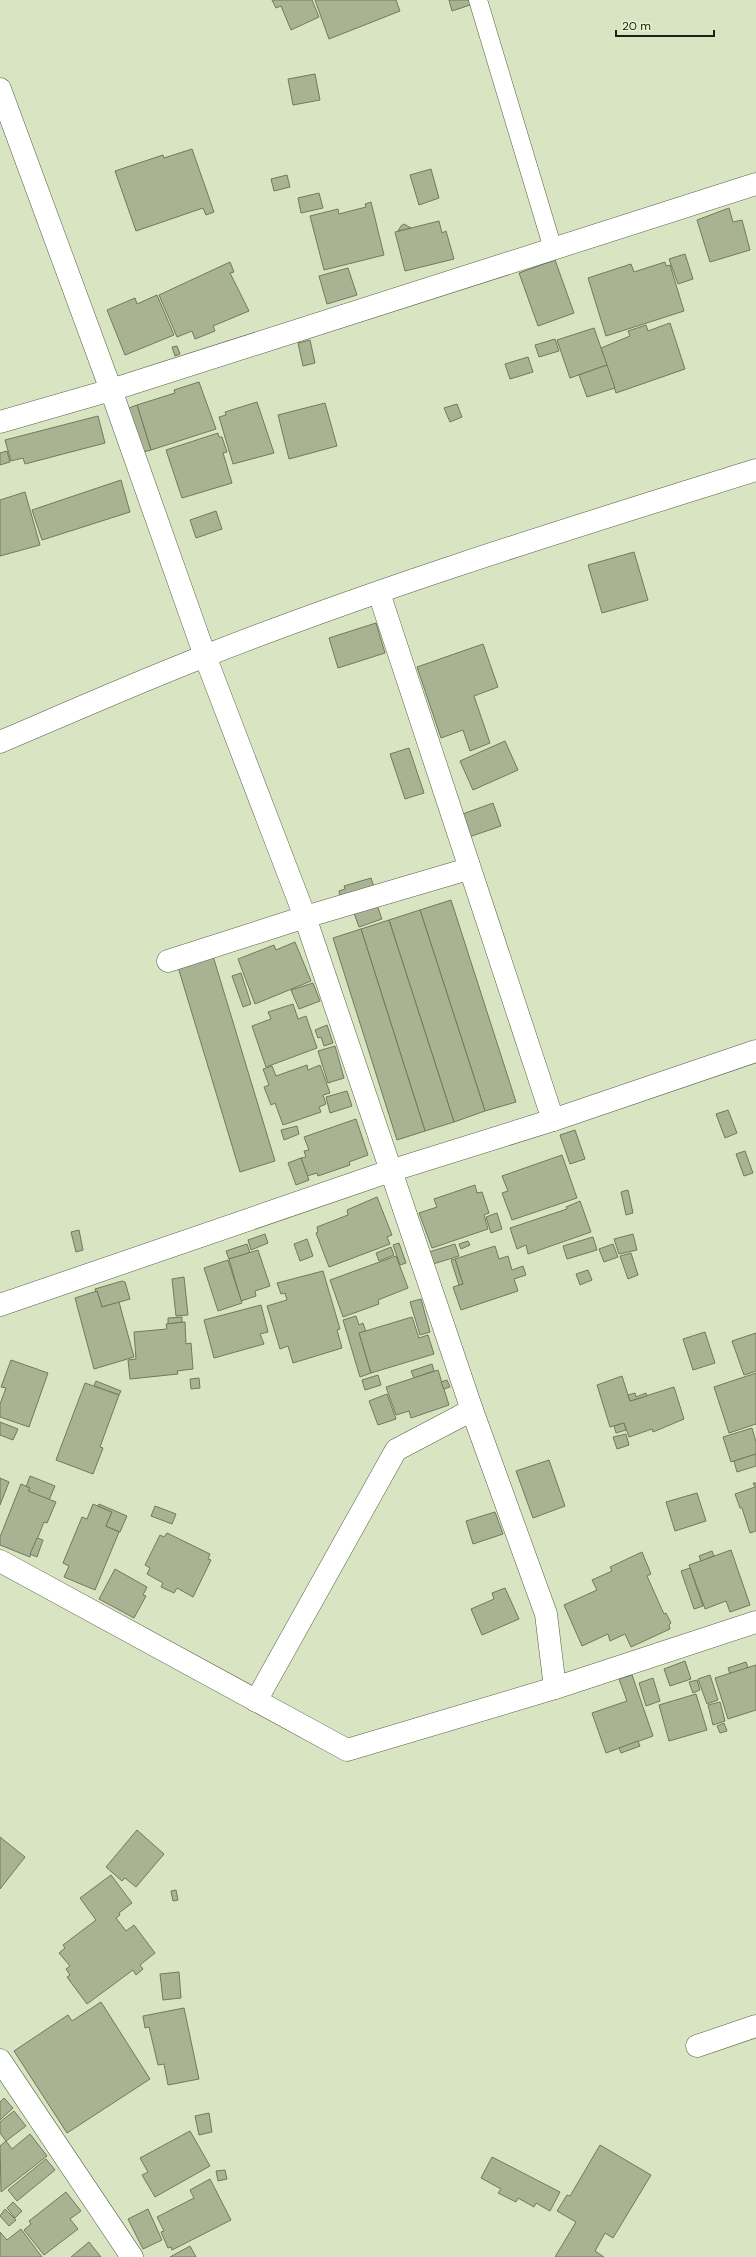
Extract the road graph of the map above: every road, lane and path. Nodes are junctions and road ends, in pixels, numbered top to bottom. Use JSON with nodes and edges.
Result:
{"nodes":[{"id":1,"x":478,"y":0,"type":"edge"},
{"id":2,"x":0,"y":89,"type":"edge"},
{"id":3,"x":756,"y":184,"type":"edge"},
{"id":4,"x":553,"y":249,"type":"junction"},
{"id":5,"x":111,"y":390,"type":"junction"},
{"id":6,"x":0,"y":422,"type":"edge"},
{"id":7,"x":756,"y":470,"type":"edge"},
{"id":8,"x":379,"y":593,"type":"junction"},
{"id":9,"x":205,"y":656,"type":"junction"},
{"id":10,"x":0,"y":742,"type":"edge"},
{"id":11,"x":468,"y":869,"type":"junction"},
{"id":12,"x":305,"y":917,"type":"junction"},
{"id":13,"x":168,"y":961,"type":"dead end"},
{"id":14,"x":756,"y":1052,"type":"edge"},
{"id":15,"x":553,"y":1120,"type":"junction"},
{"id":16,"x":390,"y":1171,"type":"junction"},
{"id":17,"x":0,"y":1305,"type":"edge"},
{"id":18,"x":472,"y":1410,"type":"junction"},
{"id":19,"x":0,"y":1561,"type":"edge"},
{"id":20,"x":756,"y":1622,"type":"edge"},
{"id":21,"x":555,"y":1688,"type":"junction"},
{"id":22,"x":256,"y":1701,"type":"junction"},
{"id":23,"x":756,"y":2026,"type":"edge"},
{"id":24,"x":698,"y":2046,"type":"dead end"},
{"id":25,"x":0,"y":2060,"type":"edge"},
{"id":26,"x":132,"y":2257,"type":"edge"}],
"edges":[{"from":1,"to":4,"type":"lane"},
{"from":2,"to":5,"type":"street"},
{"from":3,"to":4,"type":"street"},
{"from":4,"to":5,"type":"street"},
{"from":5,"to":6,"type":"street"},
{"from":5,"to":9,"type":"street"},
{"from":7,"to":8,"type":"street"},
{"from":8,"to":9,"type":"street"},
{"from":8,"to":11,"type":"street"},
{"from":9,"to":10,"type":"street"},
{"from":9,"to":12,"type":"street"},
{"from":11,"to":12,"type":"street"},
{"from":11,"to":15,"type":"street"},
{"from":12,"to":13,"type":"street"},
{"from":12,"to":16,"type":"street"},
{"from":14,"to":15,"type":"street"},
{"from":15,"to":16,"type":"street"},
{"from":16,"to":17,"type":"street"},
{"from":16,"to":18,"type":"street"},
{"from":18,"to":21,"type":"street"},
{"from":18,"to":22,"type":"street"},
{"from":19,"to":22,"type":"street"},
{"from":20,"to":21,"type":"street"},
{"from":21,"to":22,"type":"street"},
{"from":23,"to":24,"type":"street"},
{"from":25,"to":26,"type":"street"}]}
